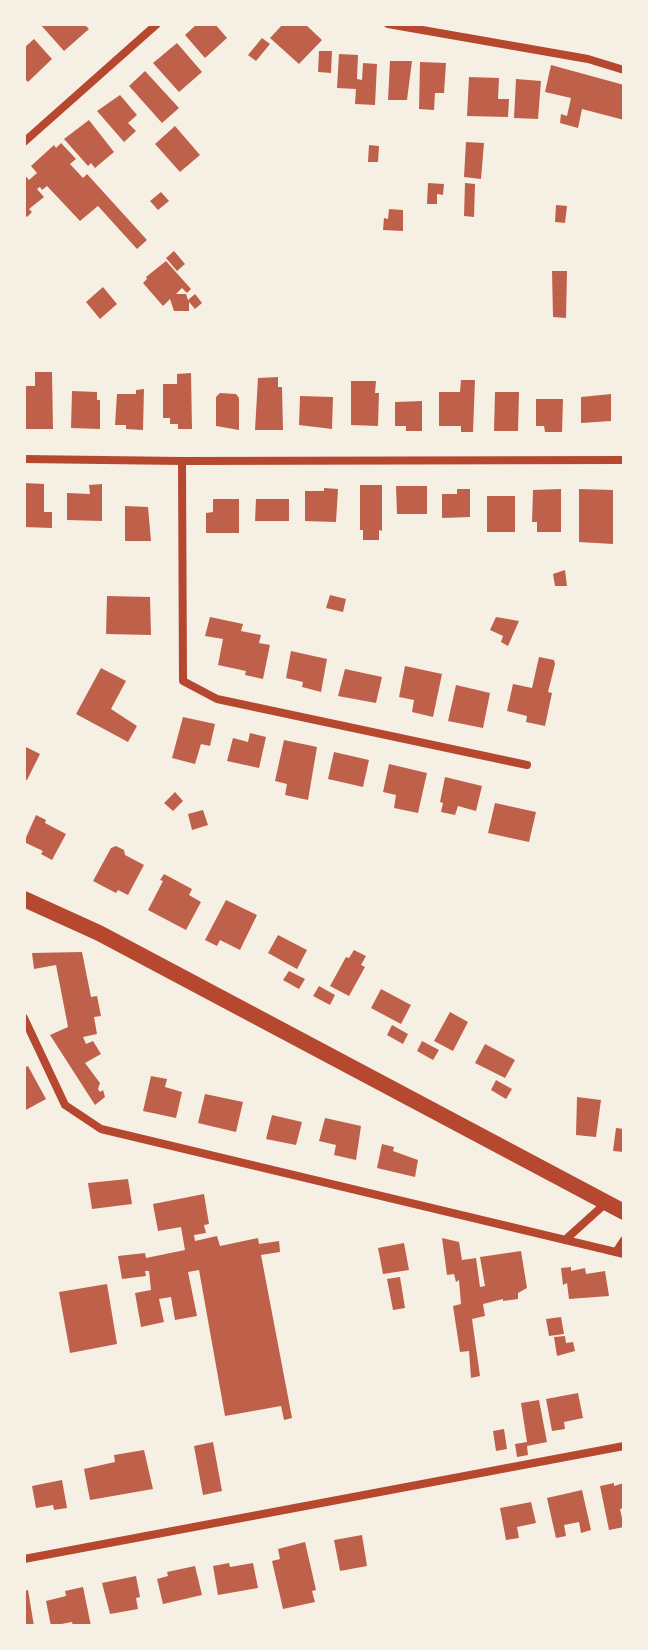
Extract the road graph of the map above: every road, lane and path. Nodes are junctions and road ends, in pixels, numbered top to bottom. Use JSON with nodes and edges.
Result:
{"nodes":[{"id":1,"x":157,"y":24,"type":"edge"},
{"id":2,"x":388,"y":24,"type":"edge"},
{"id":3,"x":624,"y":70,"type":"edge"},
{"id":4,"x":24,"y":142,"type":"edge"},
{"id":5,"x":24,"y":459,"type":"edge"},
{"id":6,"x":624,"y":460,"type":"edge"},
{"id":7,"x":182,"y":461,"type":"junction"},
{"id":8,"x":527,"y":765,"type":"dead end"},
{"id":9,"x":24,"y":899,"type":"edge"},
{"id":10,"x":24,"y":1018,"type":"edge"},
{"id":11,"x":607,"y":1203,"type":"junction"},
{"id":12,"x":624,"y":1212,"type":"edge"},
{"id":13,"x":565,"y":1240,"type":"junction"},
{"id":14,"x":624,"y":1240,"type":"edge"},
{"id":15,"x":620,"y":1253,"type":"edge"},
{"id":16,"x":624,"y":1446,"type":"edge"},
{"id":17,"x":24,"y":1559,"type":"edge"}],
"edges":[{"from":1,"to":4,"type":"street"},
{"from":2,"to":3,"type":"street"},
{"from":5,"to":7,"type":"street"},
{"from":6,"to":7,"type":"street"},
{"from":7,"to":8,"type":"street"},
{"from":9,"to":11,"type":"main road"},
{"from":10,"to":13,"type":"street"},
{"from":11,"to":12,"type":"main road"},
{"from":11,"to":13,"type":"street"},
{"from":13,"to":15,"type":"street"},
{"from":14,"to":15,"type":"street"},
{"from":16,"to":17,"type":"street"}]}
